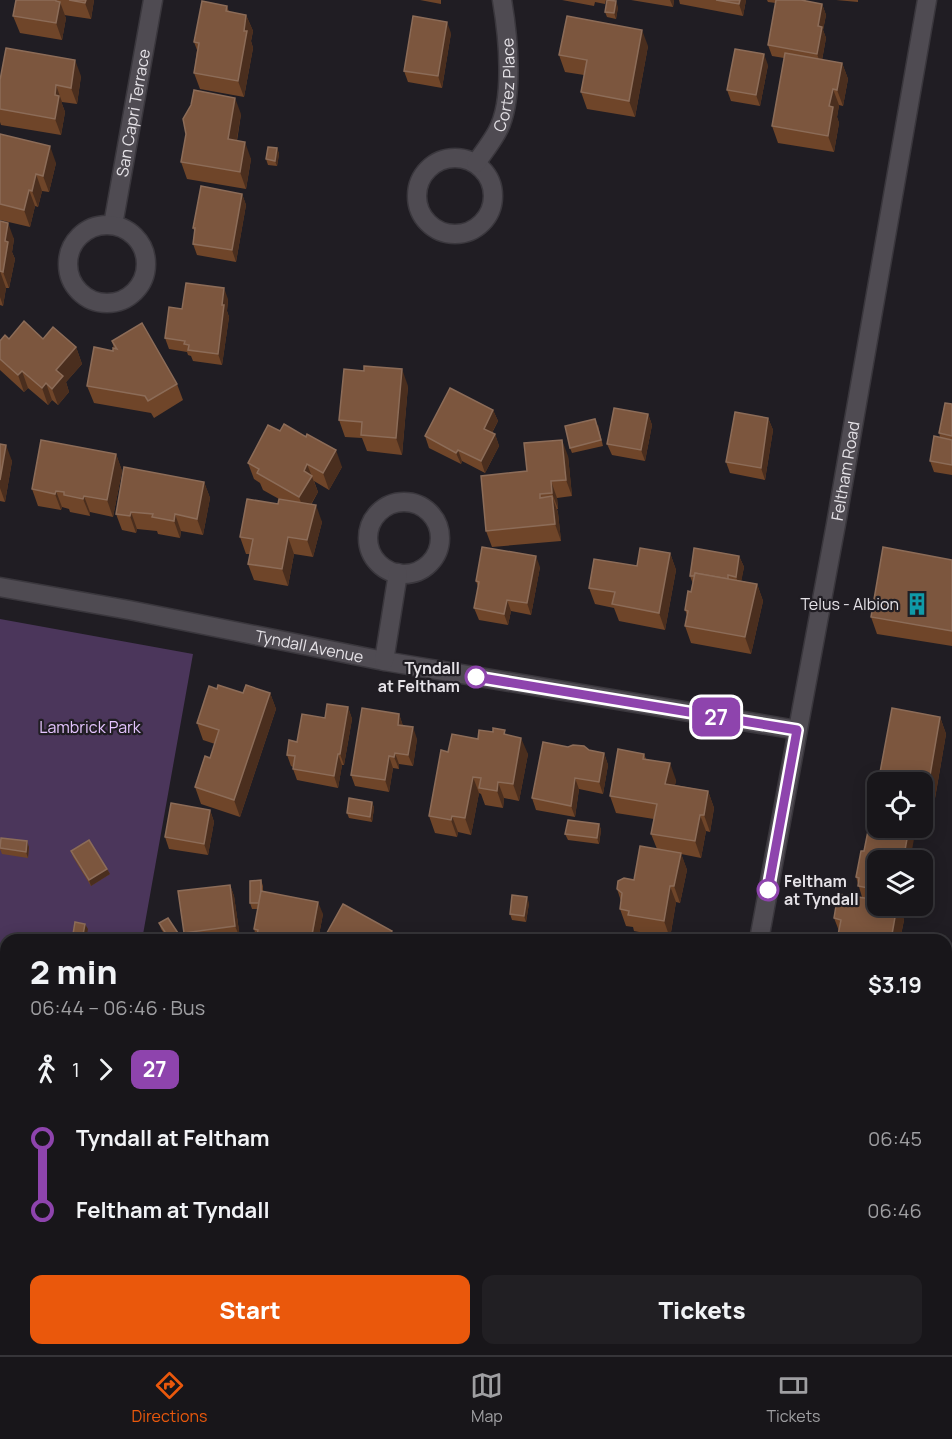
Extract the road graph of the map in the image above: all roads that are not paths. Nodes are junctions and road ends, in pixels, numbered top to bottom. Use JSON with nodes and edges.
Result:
{"nodes":[{"id":1,"x":153,"y":0,"type":"edge"},
{"id":2,"x":502,"y":0,"type":"edge"},
{"id":3,"x":927,"y":0,"type":"edge"},
{"id":4,"x":476,"y":163,"type":"junction"},
{"id":5,"x":112,"y":225,"type":"junction"},
{"id":6,"x":398,"y":573,"type":"junction"},
{"id":7,"x":0,"y":587,"type":"edge"},
{"id":8,"x":384,"y":661,"type":"junction"},
{"id":9,"x":797,"y":730,"type":"junction"},
{"id":10,"x":760,"y":934,"type":"edge"}],
"edges":[{"from":1,"to":5,"type":"street","name":"San Capri Terrace"},
{"from":2,"to":4,"type":"street","name":"Cortez Place"},
{"from":3,"to":9,"type":"street","name":"Feltham Road"},
{"from":4,"to":4,"type":"street"},
{"from":5,"to":5,"type":"street"},
{"from":6,"to":6,"type":"street"},
{"from":6,"to":8,"type":"street"},
{"from":7,"to":8,"type":"street","name":"Tyndall Avenue"},
{"from":8,"to":9,"type":"street","name":"Tyndall Avenue"},
{"from":9,"to":10,"type":"street","name":"Feltham Road"}]}
